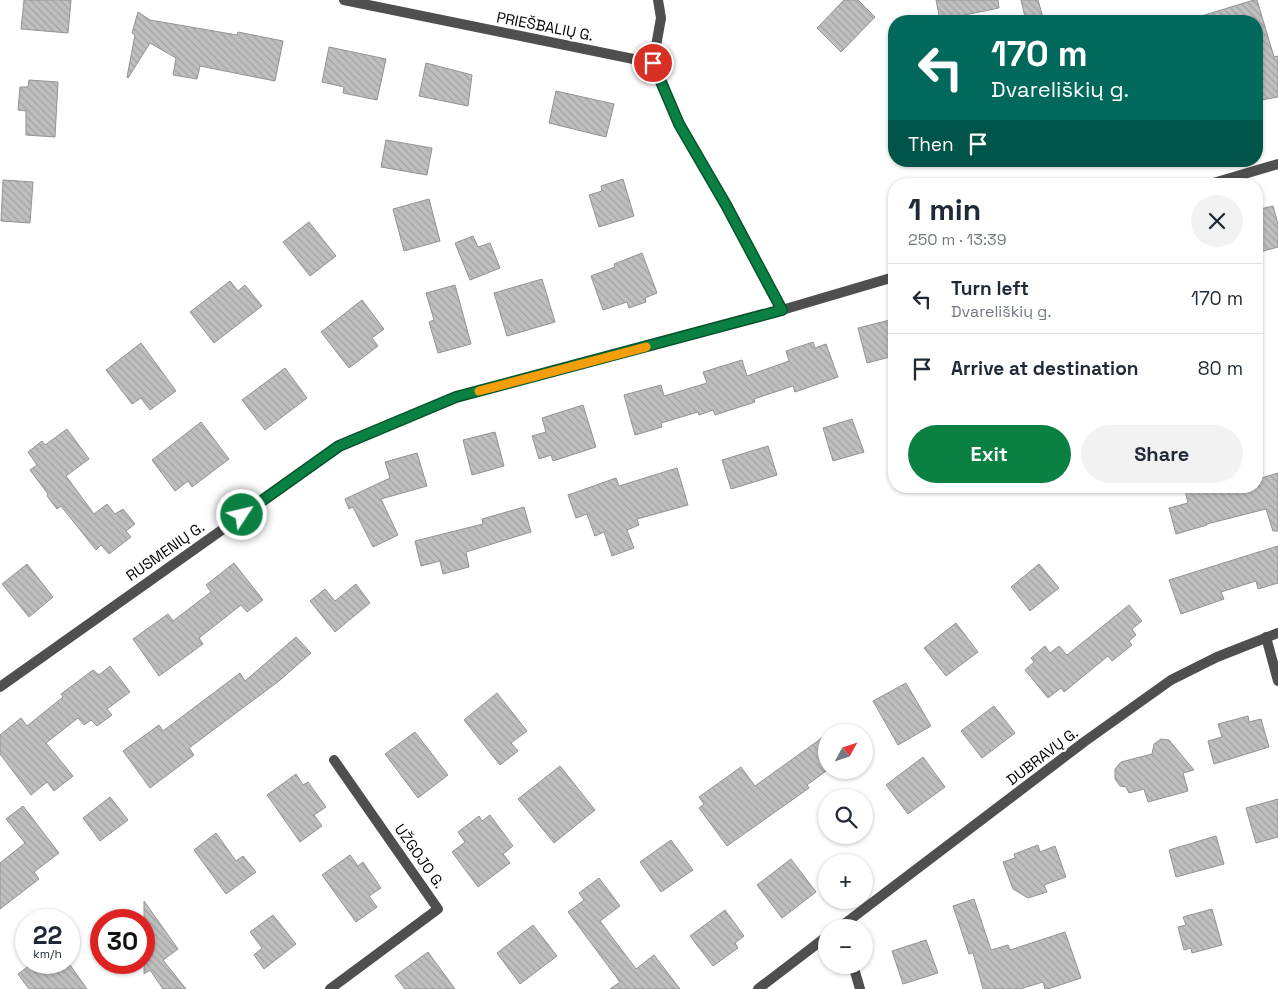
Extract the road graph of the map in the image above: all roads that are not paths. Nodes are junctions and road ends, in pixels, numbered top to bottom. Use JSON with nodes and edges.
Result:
{"nodes":[{"id":1,"x":344,"y":0,"type":"edge"},
{"id":2,"x":658,"y":0,"type":"edge"},
{"id":3,"x":653,"y":63,"type":"junction"},
{"id":4,"x":1278,"y":164,"type":"edge"},
{"id":5,"x":1230,"y":178,"type":"edge"},
{"id":6,"x":888,"y":279,"type":"edge"},
{"id":7,"x":782,"y":310,"type":"junction"},
{"id":8,"x":1278,"y":633,"type":"edge"},
{"id":9,"x":1266,"y":637,"type":"junction"},
{"id":10,"x":1278,"y":681,"type":"edge"},
{"id":11,"x":0,"y":686,"type":"edge"},
{"id":12,"x":334,"y":760,"type":"dead end"},
{"id":13,"x":851,"y":919,"type":"edge"},
{"id":14,"x":818,"y":943,"type":"edge"},
{"id":15,"x":855,"y":974,"type":"edge"},
{"id":16,"x":330,"y":989,"type":"edge"},
{"id":17,"x":758,"y":989,"type":"edge"},
{"id":18,"x":860,"y":989,"type":"edge"}],
"edges":[{"from":1,"to":3,"type":"street","name":"PRIEŠBALIŲ G."},
{"from":2,"to":3,"type":"street"},
{"from":3,"to":7,"type":"street"},
{"from":4,"to":5,"type":"street"},
{"from":6,"to":7,"type":"street","name":"RUSMENIŲ G."},
{"from":7,"to":11,"type":"street","name":"RUSMENIŲ G."},
{"from":8,"to":9,"type":"street","name":"DUBRAVŲ G."},
{"from":9,"to":10,"type":"street"},
{"from":9,"to":13,"type":"street","name":"DUBRAVŲ G."},
{"from":12,"to":16,"type":"street","name":"UŽGOJO G."},
{"from":14,"to":17,"type":"street"},
{"from":15,"to":18,"type":"street"}]}
